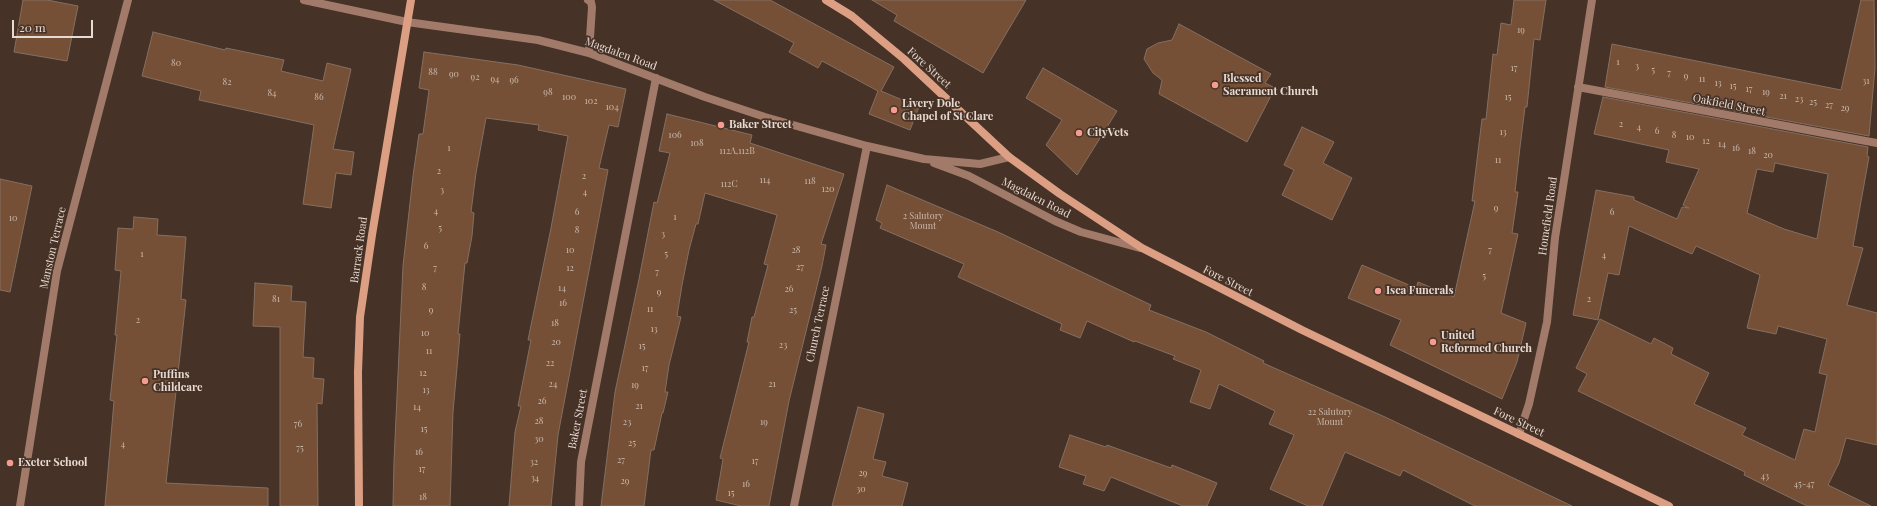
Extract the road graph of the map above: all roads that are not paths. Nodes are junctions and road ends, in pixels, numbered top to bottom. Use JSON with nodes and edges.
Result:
{"nodes":[{"id":1,"x":128,"y":0,"type":"edge"},
{"id":2,"x":304,"y":0,"type":"edge"},
{"id":3,"x":411,"y":0,"type":"edge"},
{"id":4,"x":588,"y":0,"type":"edge"},
{"id":5,"x":826,"y":0,"type":"edge"},
{"id":6,"x":1592,"y":0,"type":"edge"},
{"id":7,"x":407,"y":22,"type":"junction"},
{"id":8,"x":589,"y":53,"type":"junction"},
{"id":9,"x":656,"y":78,"type":"junction"},
{"id":10,"x":1578,"y":87,"type":"junction"},
{"id":11,"x":1877,"y":143,"type":"edge"},
{"id":12,"x":867,"y":146,"type":"junction"},
{"id":13,"x":1009,"y":157,"type":"junction"},
{"id":14,"x":924,"y":159,"type":"junction"},
{"id":15,"x":1142,"y":248,"type":"junction"},
{"id":16,"x":1519,"y":434,"type":"junction"},
{"id":17,"x":20,"y":506,"type":"edge"},
{"id":18,"x":359,"y":506,"type":"edge"},
{"id":19,"x":579,"y":506,"type":"edge"},
{"id":20,"x":794,"y":506,"type":"edge"},
{"id":21,"x":1669,"y":506,"type":"edge"}],
"edges":[{"from":1,"to":17,"type":"street","name":"Manston Terrace"},
{"from":2,"to":7,"type":"street","name":"Magdalen Road"},
{"from":3,"to":7,"type":"main road","name":"Barrack Road"},
{"from":4,"to":8,"type":"street"},
{"from":5,"to":13,"type":"main road","name":"Fore Street"},
{"from":6,"to":10,"type":"street","name":"Homefield Road"},
{"from":7,"to":8,"type":"street","name":"Magdalen Road"},
{"from":7,"to":18,"type":"main road","name":"Barrack Road"},
{"from":8,"to":9,"type":"street","name":"Magdalen Road"},
{"from":9,"to":12,"type":"street","name":"Magdalen Road"},
{"from":9,"to":19,"type":"street","name":"Baker Street"},
{"from":10,"to":11,"type":"street","name":"Oakfield Street"},
{"from":10,"to":16,"type":"street","name":"Homefield Road"},
{"from":12,"to":14,"type":"street","name":"Magdalen Road"},
{"from":12,"to":20,"type":"street","name":"Church Terrace"},
{"from":13,"to":14,"type":"street","name":"Magdalen Road"},
{"from":13,"to":15,"type":"main road","name":"Fore Street"},
{"from":14,"to":15,"type":"street","name":"Magdalen Road"},
{"from":15,"to":16,"type":"main road","name":"Fore Street"},
{"from":16,"to":21,"type":"main road","name":"Fore Street"}]}
